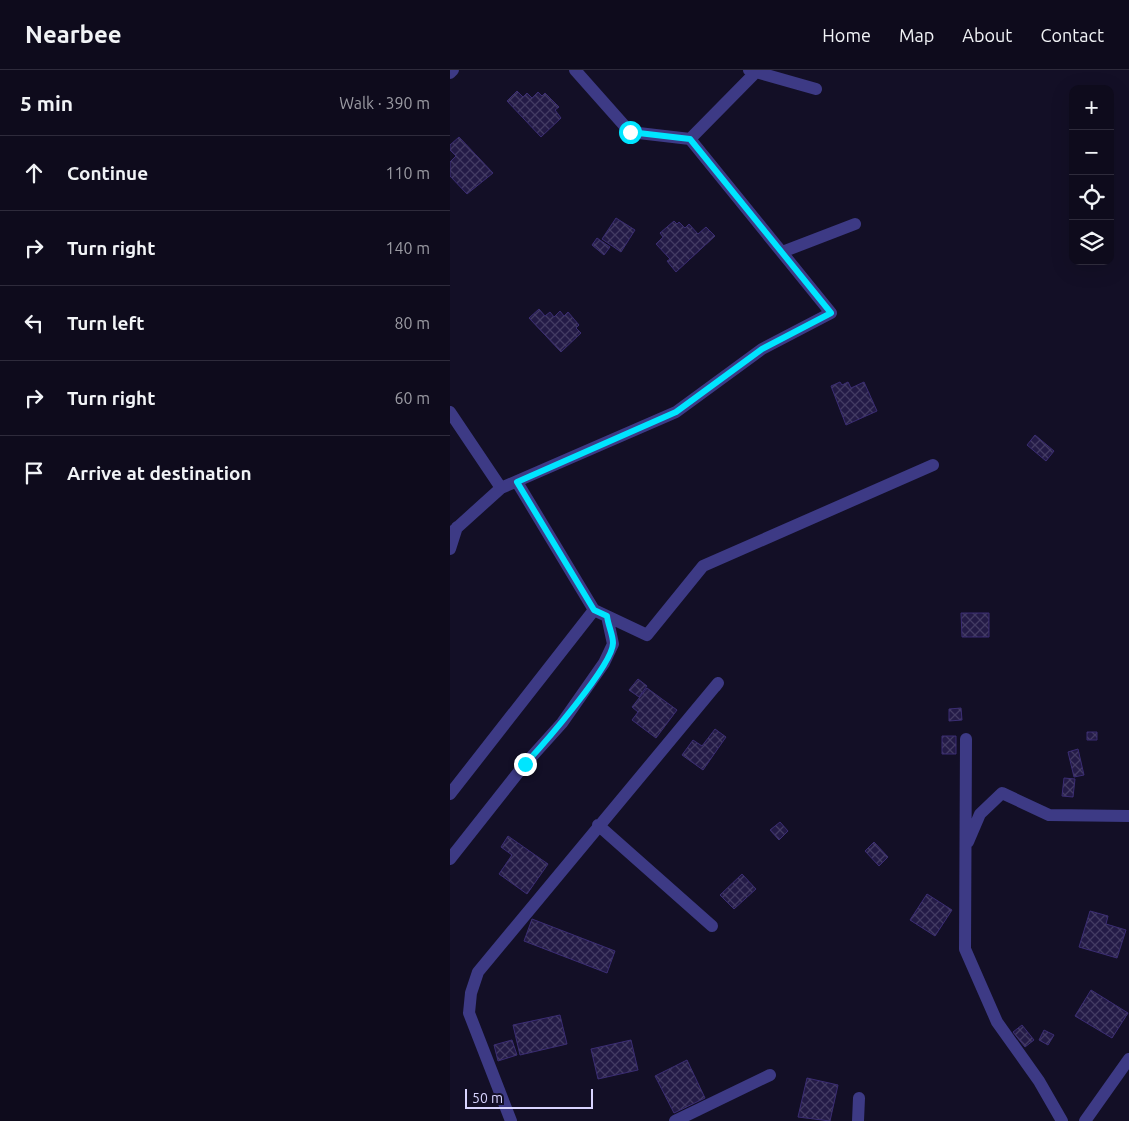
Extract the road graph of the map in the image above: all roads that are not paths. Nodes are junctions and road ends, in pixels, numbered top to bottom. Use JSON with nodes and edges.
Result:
{"nodes":[{"id":1,"x":453,"y":70,"type":"edge"},
{"id":2,"x":575,"y":70,"type":"edge"},
{"id":3,"x":752,"y":71,"type":"edge"},
{"id":4,"x":450,"y":73,"type":"edge"},
{"id":5,"x":816,"y":89,"type":"dead end"},
{"id":6,"x":690,"y":139,"type":"junction"},
{"id":7,"x":855,"y":224,"type":"dead end"},
{"id":8,"x":782,"y":252,"type":"junction"},
{"id":9,"x":450,"y":412,"type":"edge"},
{"id":10,"x":933,"y":465,"type":"dead end"},
{"id":11,"x":517,"y":482,"type":"junction"},
{"id":12,"x":501,"y":488,"type":"junction"},
{"id":13,"x":453,"y":530,"type":"edge"},
{"id":14,"x":450,"y":549,"type":"edge"},
{"id":15,"x":594,"y":610,"type":"junction"},
{"id":16,"x":607,"y":616,"type":"junction"},
{"id":17,"x":715,"y":686,"type":"dead end"},
{"id":18,"x":966,"y":739,"type":"dead end"},
{"id":19,"x":450,"y":794,"type":"edge"},
{"id":20,"x":1129,"y":816,"type":"edge"},
{"id":21,"x":598,"y":825,"type":"junction"},
{"id":22,"x":966,"y":849,"type":"junction"},
{"id":23,"x":450,"y":858,"type":"edge"},
{"id":24,"x":712,"y":926,"type":"dead end"},
{"id":25,"x":1129,"y":1059,"type":"edge"},
{"id":26,"x":770,"y":1075,"type":"dead end"},
{"id":27,"x":859,"y":1098,"type":"dead end"},
{"id":28,"x":696,"y":1116,"type":"edge"},
{"id":29,"x":511,"y":1121,"type":"edge"},
{"id":30,"x":675,"y":1121,"type":"edge"},
{"id":31,"x":858,"y":1121,"type":"edge"},
{"id":32,"x":1062,"y":1121,"type":"edge"},
{"id":33,"x":1085,"y":1121,"type":"edge"}],
"edges":[{"from":1,"to":4,"type":"street"},
{"from":2,"to":6,"type":"street"},
{"from":3,"to":5,"type":"street"},
{"from":3,"to":6,"type":"street"},
{"from":6,"to":8,"type":"street"},
{"from":7,"to":8,"type":"street"},
{"from":8,"to":11,"type":"street"},
{"from":9,"to":12,"type":"street"},
{"from":10,"to":16,"type":"street"},
{"from":11,"to":12,"type":"street"},
{"from":11,"to":15,"type":"street"},
{"from":12,"to":13,"type":"street"},
{"from":13,"to":14,"type":"street"},
{"from":15,"to":16,"type":"street"},
{"from":15,"to":19,"type":"street"},
{"from":16,"to":23,"type":"street"},
{"from":17,"to":21,"type":"street"},
{"from":18,"to":22,"type":"street"},
{"from":20,"to":22,"type":"street"},
{"from":21,"to":24,"type":"street"},
{"from":21,"to":29,"type":"street"},
{"from":22,"to":32,"type":"street"},
{"from":25,"to":33,"type":"street"},
{"from":26,"to":28,"type":"street"},
{"from":27,"to":31,"type":"street"},
{"from":28,"to":30,"type":"street"}]}
